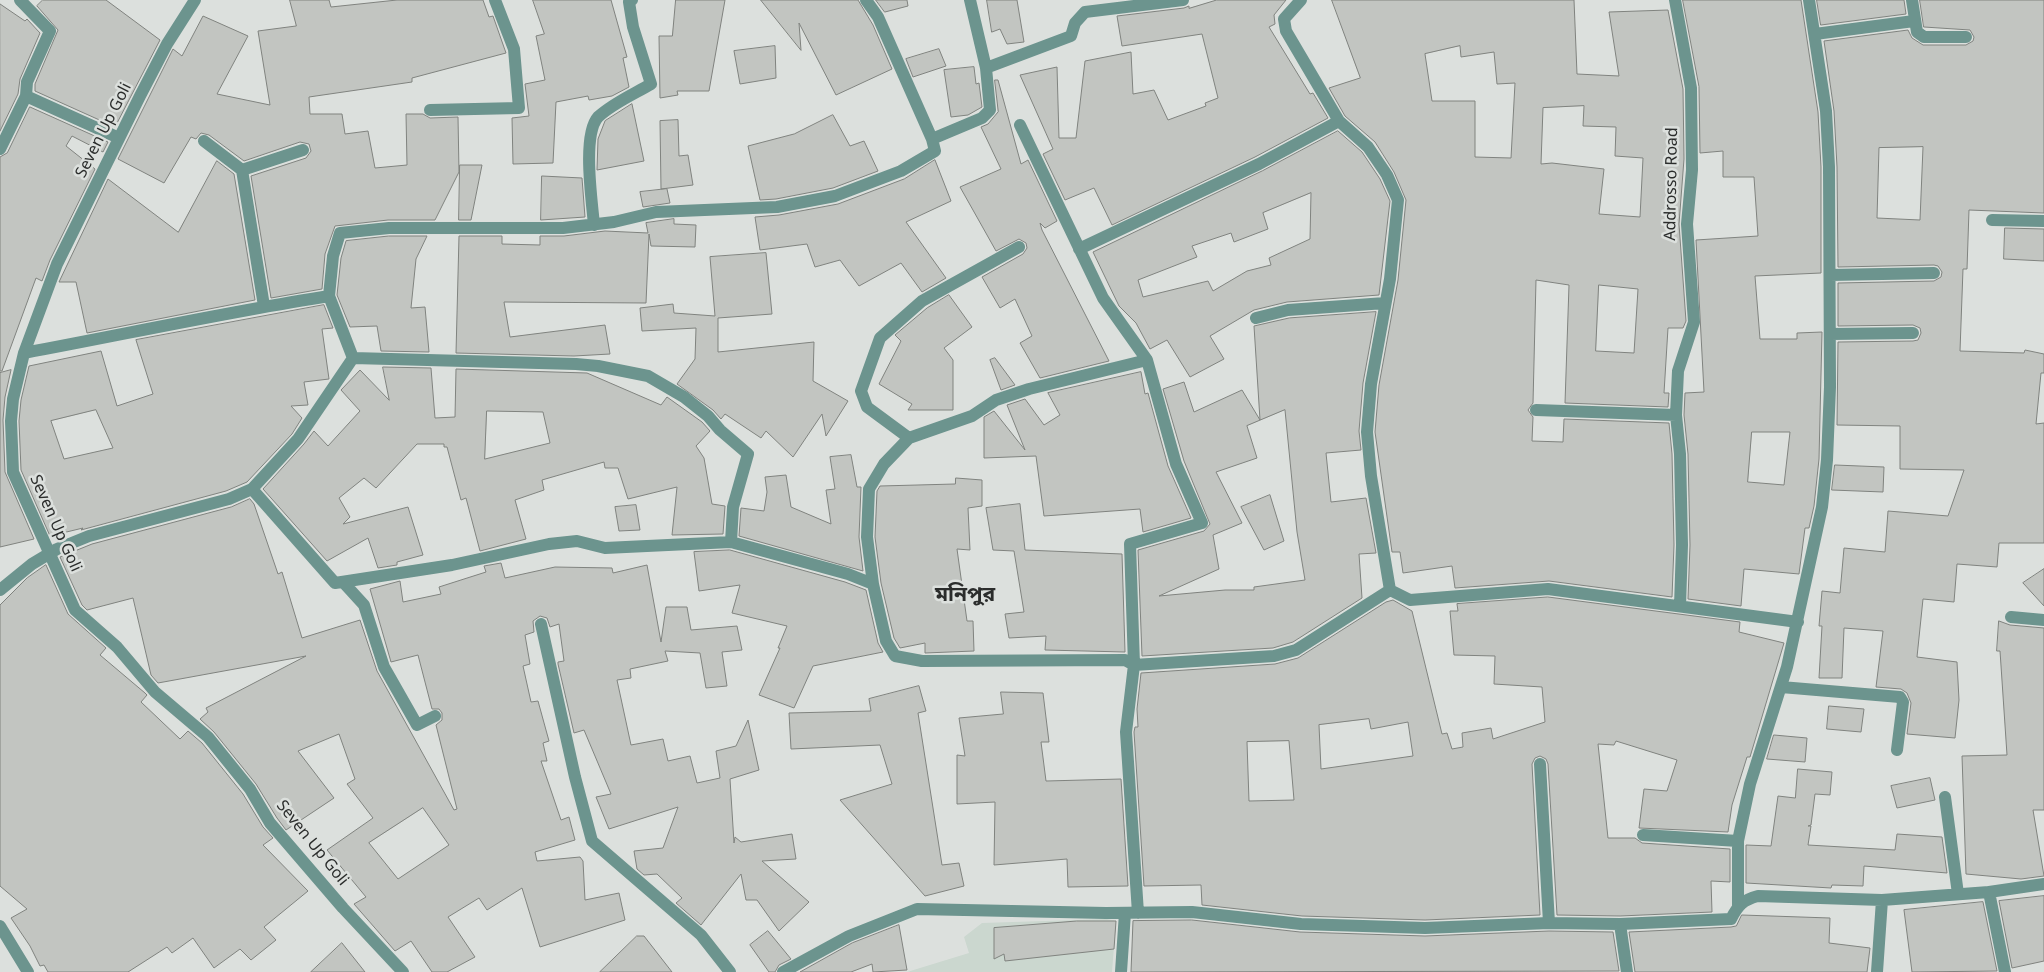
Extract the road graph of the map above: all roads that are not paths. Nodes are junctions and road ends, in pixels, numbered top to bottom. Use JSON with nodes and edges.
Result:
{"nodes":[{"id":1,"x":20,"y":0,"type":"edge"},
{"id":2,"x":195,"y":0,"type":"edge"},
{"id":3,"x":495,"y":0,"type":"edge"},
{"id":4,"x":632,"y":0,"type":"edge"},
{"id":5,"x":866,"y":0,"type":"edge"},
{"id":6,"x":970,"y":0,"type":"edge"},
{"id":7,"x":1183,"y":0,"type":"edge"},
{"id":8,"x":1301,"y":0,"type":"edge"},
{"id":9,"x":1674,"y":0,"type":"edge"},
{"id":10,"x":1809,"y":0,"type":"edge"},
{"id":11,"x":1912,"y":0,"type":"edge"},
{"id":12,"x":1914,"y":21,"type":"junction"},
{"id":13,"x":1815,"y":34,"type":"junction"},
{"id":14,"x":1966,"y":37,"type":"dead end"},
{"id":15,"x":986,"y":68,"type":"junction"},
{"id":16,"x":26,"y":96,"type":"junction"},
{"id":17,"x":430,"y":110,"type":"dead end"},
{"id":18,"x":1339,"y":121,"type":"junction"},
{"id":19,"x":1020,"y":125,"type":"dead end"},
{"id":20,"x":119,"y":138,"type":"junction"},
{"id":21,"x":932,"y":139,"type":"junction"},
{"id":22,"x":204,"y":141,"type":"dead end"},
{"id":23,"x":0,"y":149,"type":"edge"},
{"id":24,"x":304,"y":150,"type":"dead end"},
{"id":25,"x":242,"y":170,"type":"junction"},
{"id":26,"x":1992,"y":220,"type":"dead end"},
{"id":27,"x":2044,"y":221,"type":"edge"},
{"id":28,"x":594,"y":225,"type":"junction"},
{"id":29,"x":1019,"y":247,"type":"dead end"},
{"id":30,"x":1080,"y":248,"type":"junction"},
{"id":31,"x":1934,"y":273,"type":"dead end"},
{"id":32,"x":1830,"y":274,"type":"junction"},
{"id":33,"x":329,"y":296,"type":"junction"},
{"id":34,"x":1385,"y":303,"type":"junction"},
{"id":35,"x":264,"y":306,"type":"junction"},
{"id":36,"x":1256,"y":318,"type":"dead end"},
{"id":37,"x":1913,"y":332,"type":"dead end"},
{"id":38,"x":1830,"y":334,"type":"junction"},
{"id":39,"x":24,"y":353,"type":"junction"},
{"id":40,"x":353,"y":358,"type":"junction"},
{"id":41,"x":1147,"y":360,"type":"junction"},
{"id":42,"x":1536,"y":410,"type":"dead end"},
{"id":43,"x":1676,"y":415,"type":"junction"},
{"id":44,"x":909,"y":438,"type":"junction"},
{"id":45,"x":252,"y":489,"type":"junction"},
{"id":46,"x":731,"y":542,"type":"junction"},
{"id":47,"x":48,"y":554,"type":"junction"},
{"id":48,"x":343,"y":582,"type":"junction"},
{"id":49,"x":873,"y":584,"type":"junction"},
{"id":50,"x":0,"y":590,"type":"edge"},
{"id":51,"x":1390,"y":590,"type":"junction"},
{"id":52,"x":1680,"y":606,"type":"junction"},
{"id":53,"x":2011,"y":617,"type":"dead end"},
{"id":54,"x":2044,"y":620,"type":"edge"},
{"id":55,"x":1798,"y":622,"type":"junction"},
{"id":56,"x":541,"y":624,"type":"dead end"},
{"id":57,"x":1134,"y":665,"type":"junction"},
{"id":58,"x":1781,"y":687,"type":"junction"},
{"id":59,"x":434,"y":716,"type":"dead end"},
{"id":60,"x":1897,"y":750,"type":"dead end"},
{"id":61,"x":1540,"y":764,"type":"dead end"},
{"id":62,"x":1945,"y":797,"type":"dead end"},
{"id":63,"x":1643,"y":835,"type":"dead end"},
{"id":64,"x":1738,"y":841,"type":"junction"},
{"id":65,"x":2044,"y":884,"type":"edge"},
{"id":66,"x":1989,"y":892,"type":"junction"},
{"id":67,"x":1958,"y":894,"type":"junction"},
{"id":68,"x":1882,"y":900,"type":"junction"},
{"id":69,"x":1738,"y":906,"type":"junction"},
{"id":70,"x":1125,"y":913,"type":"junction"},
{"id":71,"x":1138,"y":913,"type":"junction"},
{"id":72,"x":1549,"y":923,"type":"junction"},
{"id":73,"x":1620,"y":924,"type":"junction"},
{"id":74,"x":0,"y":926,"type":"edge"},
{"id":75,"x":805,"y":960,"type":"junction"},
{"id":76,"x":28,"y":972,"type":"edge"},
{"id":77,"x":403,"y":972,"type":"edge"},
{"id":78,"x":730,"y":972,"type":"edge"},
{"id":79,"x":783,"y":972,"type":"edge"},
{"id":80,"x":811,"y":972,"type":"edge"},
{"id":81,"x":1121,"y":972,"type":"edge"},
{"id":82,"x":1627,"y":972,"type":"edge"},
{"id":83,"x":1877,"y":972,"type":"edge"},
{"id":84,"x":2005,"y":972,"type":"edge"}],
"edges":[{"from":1,"to":16,"type":"street"},
{"from":2,"to":20,"type":"street","name":"Seven Up Goli"},
{"from":3,"to":17,"type":"street"},
{"from":4,"to":28,"type":"street"},
{"from":5,"to":21,"type":"street"},
{"from":6,"to":15,"type":"street"},
{"from":7,"to":15,"type":"street"},
{"from":8,"to":18,"type":"street"},
{"from":9,"to":43,"type":"street","name":"Addrosso Road"},
{"from":10,"to":13,"type":"street"},
{"from":11,"to":12,"type":"street"},
{"from":12,"to":13,"type":"street"},
{"from":12,"to":14,"type":"street"},
{"from":13,"to":32,"type":"street"},
{"from":15,"to":21,"type":"street"},
{"from":16,"to":20,"type":"street"},
{"from":16,"to":23,"type":"street"},
{"from":18,"to":30,"type":"street"},
{"from":18,"to":34,"type":"street"},
{"from":19,"to":30,"type":"street"},
{"from":20,"to":39,"type":"street","name":"Seven Up Goli"},
{"from":21,"to":28,"type":"street"},
{"from":22,"to":25,"type":"street"},
{"from":24,"to":25,"type":"street"},
{"from":25,"to":35,"type":"street"},
{"from":26,"to":27,"type":"street"},
{"from":28,"to":33,"type":"street"},
{"from":29,"to":44,"type":"street"},
{"from":30,"to":41,"type":"street"},
{"from":31,"to":32,"type":"street"},
{"from":32,"to":38,"type":"street"},
{"from":33,"to":35,"type":"street"},
{"from":33,"to":40,"type":"street"},
{"from":34,"to":36,"type":"street"},
{"from":34,"to":51,"type":"street"},
{"from":35,"to":39,"type":"street"},
{"from":37,"to":38,"type":"street"},
{"from":38,"to":55,"type":"street"},
{"from":39,"to":47,"type":"street","name":"Seven Up Goli"},
{"from":40,"to":45,"type":"street"},
{"from":40,"to":46,"type":"street"},
{"from":41,"to":44,"type":"street"},
{"from":41,"to":57,"type":"street"},
{"from":42,"to":43,"type":"street"},
{"from":43,"to":52,"type":"street","name":"Addrosso Road"},
{"from":44,"to":49,"type":"street"},
{"from":45,"to":47,"type":"street"},
{"from":45,"to":48,"type":"street"},
{"from":46,"to":48,"type":"street"},
{"from":46,"to":49,"type":"street"},
{"from":47,"to":50,"type":"street"},
{"from":47,"to":77,"type":"street","name":"Seven Up Goli"},
{"from":48,"to":59,"type":"street"},
{"from":49,"to":57,"type":"street"},
{"from":51,"to":52,"type":"street"},
{"from":51,"to":57,"type":"street"},
{"from":52,"to":55,"type":"street"},
{"from":53,"to":54,"type":"street"},
{"from":55,"to":58,"type":"street"},
{"from":56,"to":78,"type":"street"},
{"from":57,"to":71,"type":"street"},
{"from":58,"to":60,"type":"street"},
{"from":58,"to":64,"type":"street"},
{"from":61,"to":72,"type":"street"},
{"from":62,"to":67,"type":"street"},
{"from":63,"to":64,"type":"street"},
{"from":64,"to":69,"type":"street"},
{"from":65,"to":66,"type":"street"},
{"from":66,"to":67,"type":"street"},
{"from":66,"to":84,"type":"street"},
{"from":67,"to":68,"type":"street"},
{"from":68,"to":69,"type":"street"},
{"from":68,"to":83,"type":"street"},
{"from":69,"to":73,"type":"street"},
{"from":70,"to":71,"type":"street"},
{"from":70,"to":75,"type":"street"},
{"from":70,"to":81,"type":"street"},
{"from":71,"to":72,"type":"street"},
{"from":72,"to":73,"type":"street"},
{"from":73,"to":82,"type":"street"},
{"from":74,"to":76,"type":"street"},
{"from":75,"to":79,"type":"street"},
{"from":75,"to":80,"type":"street"}]}
